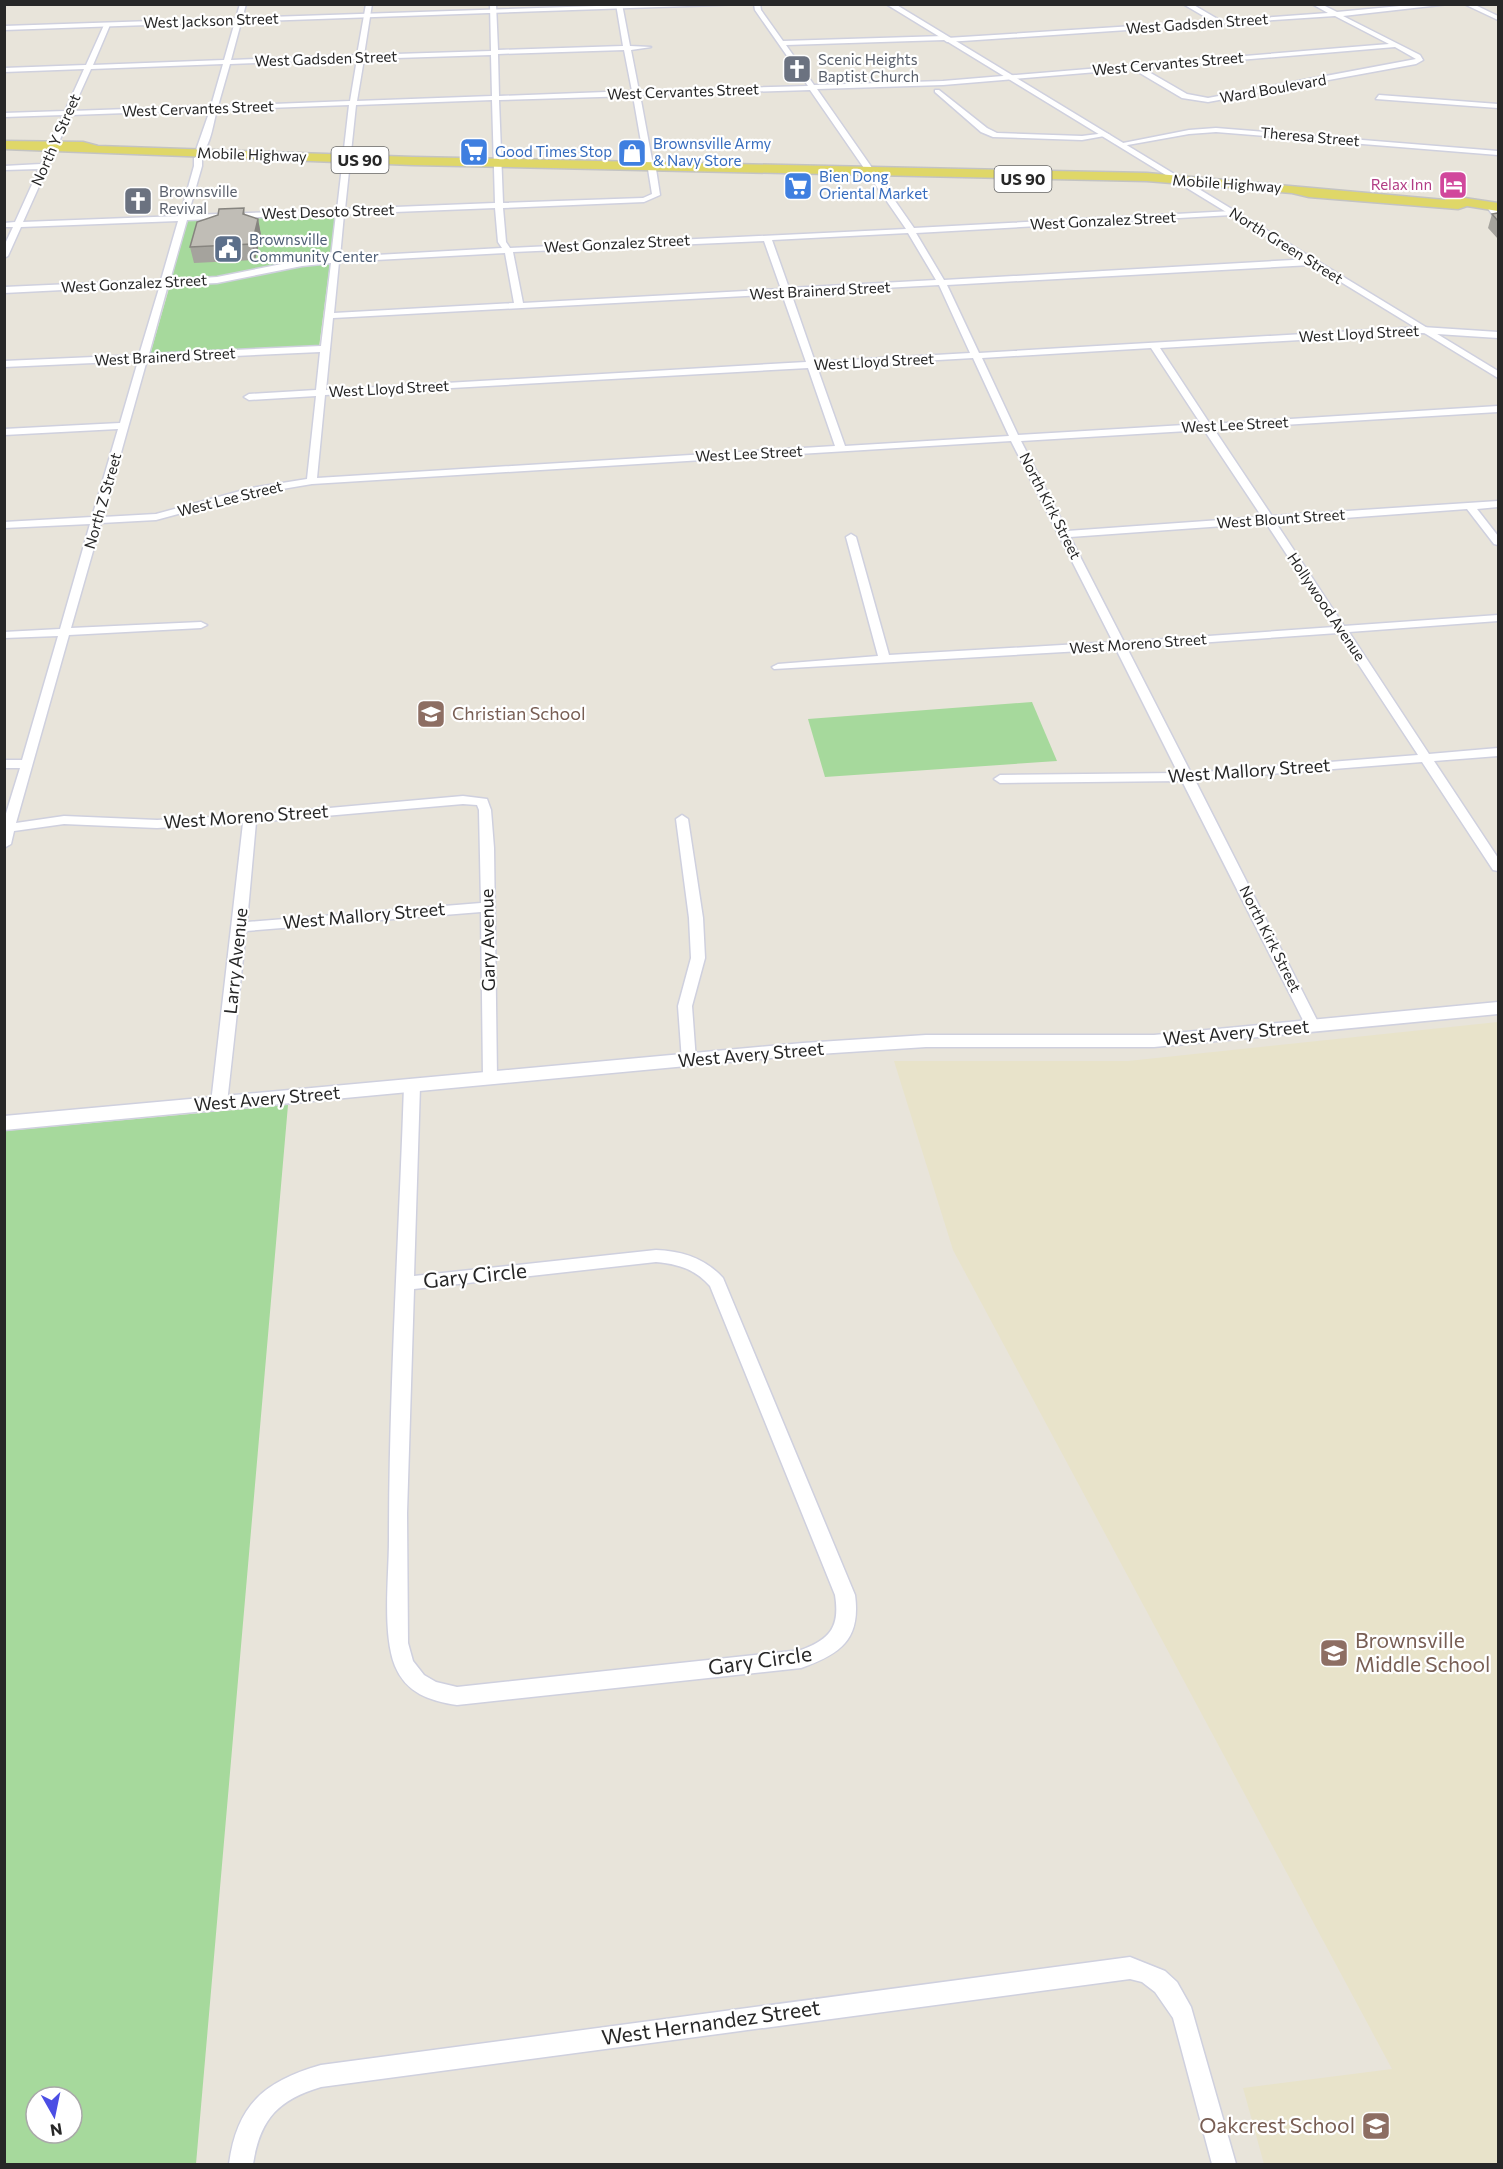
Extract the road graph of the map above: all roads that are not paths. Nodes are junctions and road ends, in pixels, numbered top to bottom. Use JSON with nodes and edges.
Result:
{"nodes":[{"id":1,"x":243,"y":4,"type":"edge"},
{"id":2,"x":369,"y":4,"type":"edge"},
{"id":3,"x":742,"y":4,"type":"edge"},
{"id":4,"x":757,"y":4,"type":"edge"},
{"id":5,"x":889,"y":4,"type":"edge"},
{"id":6,"x":1186,"y":4,"type":"edge"},
{"id":7,"x":1315,"y":4,"type":"edge"},
{"id":8,"x":1446,"y":4,"type":"edge"},
{"id":9,"x":1467,"y":4,"type":"edge"},
{"id":10,"x":698,"y":5,"type":"edge"},
{"id":11,"x":619,"y":6,"type":"edge"},
{"id":12,"x":494,"y":8,"type":"edge"},
{"id":13,"x":1335,"y":15,"type":"junction"},
{"id":14,"x":368,"y":16,"type":"junction"},
{"id":15,"x":1498,"y":18,"type":"edge"},
{"id":16,"x":239,"y":20,"type":"junction"},
{"id":17,"x":1220,"y":23,"type":"junction"},
{"id":18,"x":107,"y":25,"type":"junction"},
{"id":19,"x":4,"y":28,"type":"edge"},
{"id":20,"x":946,"y":39,"type":"junction"},
{"id":21,"x":780,"y":43,"type":"junction"},
{"id":22,"x":1397,"y":45,"type":"junction"},
{"id":23,"x":648,"y":47,"type":"dead end"},
{"id":24,"x":627,"y":49,"type":"junction"},
{"id":25,"x":495,"y":53,"type":"junction"},
{"id":26,"x":362,"y":58,"type":"junction"},
{"id":27,"x":227,"y":62,"type":"junction"},
{"id":28,"x":88,"y":67,"type":"junction"},
{"id":29,"x":1134,"y":67,"type":"junction"},
{"id":30,"x":4,"y":70,"type":"edge"},
{"id":31,"x":1011,"y":78,"type":"junction"},
{"id":32,"x":812,"y":87,"type":"junction"},
{"id":33,"x":937,"y":91,"type":"dead end"},
{"id":34,"x":636,"y":93,"type":"junction"},
{"id":35,"x":1379,"y":97,"type":"dead end"},
{"id":36,"x":497,"y":98,"type":"junction"},
{"id":37,"x":354,"y":104,"type":"junction"},
{"id":38,"x":1498,"y":106,"type":"edge"},
{"id":39,"x":214,"y":108,"type":"junction"},
{"id":40,"x":68,"y":113,"type":"junction"},
{"id":41,"x":4,"y":115,"type":"edge"},
{"id":42,"x":1106,"y":135,"type":"junction"},
{"id":43,"x":4,"y":144,"type":"edge"},
{"id":44,"x":1122,"y":144,"type":"junction"},
{"id":45,"x":53,"y":147,"type":"junction"},
{"id":46,"x":1498,"y":153,"type":"edge"},
{"id":47,"x":198,"y":156,"type":"junction"},
{"id":48,"x":348,"y":159,"type":"junction"},
{"id":49,"x":498,"y":163,"type":"junction"},
{"id":50,"x":45,"y":166,"type":"junction"},
{"id":51,"x":655,"y":167,"type":"junction"},
{"id":52,"x":4,"y":168,"type":"edge"},
{"id":53,"x":878,"y":173,"type":"junction"},
{"id":54,"x":1181,"y":181,"type":"junction"},
{"id":55,"x":499,"y":206,"type":"junction"},
{"id":56,"x":1496,"y":209,"type":"edge"},
{"id":57,"x":342,"y":212,"type":"junction"},
{"id":58,"x":1232,"y":213,"type":"junction"},
{"id":59,"x":183,"y":218,"type":"junction"},
{"id":60,"x":4,"y":225,"type":"edge"},
{"id":61,"x":18,"y":225,"type":"junction"},
{"id":62,"x":911,"y":231,"type":"junction"},
{"id":63,"x":767,"y":237,"type":"junction"},
{"id":64,"x":508,"y":249,"type":"junction"},
{"id":65,"x":4,"y":256,"type":"edge"},
{"id":66,"x":336,"y":260,"type":"junction"},
{"id":67,"x":1311,"y":262,"type":"junction"},
{"id":68,"x":165,"y":283,"type":"junction"},
{"id":69,"x":942,"y":284,"type":"junction"},
{"id":70,"x":4,"y":290,"type":"edge"},
{"id":71,"x":788,"y":293,"type":"junction"},
{"id":72,"x":519,"y":306,"type":"junction"},
{"id":73,"x":328,"y":316,"type":"junction"},
{"id":74,"x":1422,"y":330,"type":"junction"},
{"id":75,"x":1498,"y":335,"type":"edge"},
{"id":76,"x":1154,"y":346,"type":"junction"},
{"id":77,"x":324,"y":349,"type":"junction"},
{"id":78,"x":977,"y":356,"type":"junction"},
{"id":79,"x":144,"y":358,"type":"junction"},
{"id":80,"x":4,"y":364,"type":"edge"},
{"id":81,"x":813,"y":366,"type":"junction"},
{"id":82,"x":1498,"y":375,"type":"edge"},
{"id":83,"x":320,"y":393,"type":"junction"},
{"id":84,"x":249,"y":397,"type":"dead end"},
{"id":85,"x":1498,"y":409,"type":"edge"},
{"id":86,"x":124,"y":426,"type":"junction"},
{"id":87,"x":1207,"y":427,"type":"junction"},
{"id":88,"x":4,"y":432,"type":"edge"},
{"id":89,"x":1015,"y":439,"type":"junction"},
{"id":90,"x":841,"y":449,"type":"junction"},
{"id":91,"x":312,"y":481,"type":"junction"},
{"id":92,"x":1498,"y":504,"type":"edge"},
{"id":93,"x":1470,"y":506,"type":"junction"},
{"id":94,"x":1268,"y":520,"type":"junction"},
{"id":95,"x":97,"y":521,"type":"junction"},
{"id":96,"x":4,"y":525,"type":"edge"},
{"id":97,"x":1064,"y":534,"type":"junction"},
{"id":98,"x":851,"y":537,"type":"dead end"},
{"id":99,"x":1498,"y":542,"type":"edge"},
{"id":100,"x":1498,"y":618,"type":"edge"},
{"id":101,"x":201,"y":625,"type":"dead end"},
{"id":102,"x":1340,"y":629,"type":"junction"},
{"id":103,"x":66,"y":631,"type":"junction"},
{"id":104,"x":4,"y":635,"type":"edge"},
{"id":105,"x":1122,"y":645,"type":"junction"},
{"id":106,"x":884,"y":658,"type":"junction"},
{"id":107,"x":778,"y":667,"type":"dead end"},
{"id":108,"x":1498,"y":752,"type":"edge"},
{"id":109,"x":1426,"y":758,"type":"junction"},
{"id":110,"x":4,"y":764,"type":"edge"},
{"id":111,"x":28,"y":764,"type":"junction"},
{"id":112,"x":1188,"y":777,"type":"junction"},
{"id":113,"x":1000,"y":778,"type":"dead end"},
{"id":114,"x":482,"y":802,"type":"joint"},
{"id":115,"x":250,"y":819,"type":"junction"},
{"id":116,"x":682,"y":819,"type":"dead end"},
{"id":117,"x":9,"y":828,"type":"junction"},
{"id":118,"x":4,"y":843,"type":"edge"},
{"id":119,"x":1498,"y":867,"type":"edge"},
{"id":120,"x":488,"y":907,"type":"junction"},
{"id":121,"x":240,"y":927,"type":"junction"},
{"id":122,"x":1498,"y":1008,"type":"edge"},
{"id":123,"x":1314,"y":1026,"type":"junction"},
{"id":124,"x":689,"y":1061,"type":"junction"},
{"id":125,"x":490,"y":1078,"type":"junction"},
{"id":126,"x":411,"y":1086,"type":"junction"},
{"id":127,"x":219,"y":1103,"type":"junction"},
{"id":128,"x":4,"y":1123,"type":"edge"},
{"id":129,"x":406,"y":1283,"type":"junction"},
{"id":130,"x":241,"y":2164,"type":"edge"},
{"id":131,"x":1224,"y":2164,"type":"edge"}],
"edges":[{"from":1,"to":16,"type":"street","name":"North Z Street"},
{"from":2,"to":14,"type":"street"},
{"from":3,"to":10,"type":"street","name":"West Jackson Street"},
{"from":4,"to":21,"type":"street","name":"North Kirk Street"},
{"from":5,"to":20,"type":"street","name":"North Green Street"},
{"from":6,"to":17,"type":"street"},
{"from":7,"to":13,"type":"street"},
{"from":8,"to":13,"type":"street","name":"West Gadsden Street"},
{"from":9,"to":15,"type":"street"},
{"from":10,"to":11,"type":"street","name":"West Jackson Street"},
{"from":11,"to":12,"type":"street","name":"West Jackson Street"},
{"from":11,"to":24,"type":"street"},
{"from":12,"to":14,"type":"street","name":"West Jackson Street"},
{"from":12,"to":25,"type":"street"},
{"from":13,"to":17,"type":"street","name":"West Gadsden Street"},
{"from":13,"to":22,"type":"street"},
{"from":14,"to":16,"type":"street","name":"West Jackson Street"},
{"from":14,"to":26,"type":"street"},
{"from":16,"to":18,"type":"street","name":"West Jackson Street"},
{"from":16,"to":27,"type":"street","name":"North Z Street"},
{"from":17,"to":20,"type":"street","name":"West Gadsden Street"},
{"from":18,"to":19,"type":"street","name":"West Jackson Street"},
{"from":18,"to":28,"type":"street","name":"North Y Street"},
{"from":20,"to":21,"type":"street","name":"West Gadsden Street"},
{"from":20,"to":31,"type":"street","name":"North Green Street"},
{"from":21,"to":32,"type":"street","name":"North Kirk Street"},
{"from":22,"to":29,"type":"street","name":"West Cervantes Street"},
{"from":22,"to":29,"type":"street","name":"Ward Boulevard"},
{"from":23,"to":24,"type":"street","name":"West Gadsden Street"},
{"from":24,"to":25,"type":"street","name":"West Gadsden Street"},
{"from":24,"to":34,"type":"street"},
{"from":25,"to":26,"type":"street","name":"West Gadsden Street"},
{"from":25,"to":36,"type":"street"},
{"from":26,"to":27,"type":"street","name":"West Gadsden Street"},
{"from":26,"to":37,"type":"street"},
{"from":27,"to":28,"type":"street","name":"West Gadsden Street"},
{"from":27,"to":39,"type":"street","name":"North Z Street"},
{"from":28,"to":30,"type":"street","name":"West Gadsden Street"},
{"from":28,"to":40,"type":"street","name":"North Y Street"},
{"from":29,"to":31,"type":"street","name":"West Cervantes Street"},
{"from":31,"to":32,"type":"street","name":"West Cervantes Street"},
{"from":31,"to":42,"type":"street","name":"North Green Street"},
{"from":32,"to":34,"type":"street","name":"West Cervantes Street"},
{"from":32,"to":53,"type":"street","name":"North Kirk Street"},
{"from":33,"to":42,"type":"street"},
{"from":34,"to":36,"type":"street","name":"West Cervantes Street"},
{"from":34,"to":51,"type":"street"},
{"from":35,"to":38,"type":"street"},
{"from":36,"to":37,"type":"street","name":"West Cervantes Street"},
{"from":36,"to":49,"type":"street"},
{"from":37,"to":39,"type":"street","name":"West Cervantes Street"},
{"from":37,"to":48,"type":"street"},
{"from":39,"to":40,"type":"street","name":"West Cervantes Street"},
{"from":39,"to":47,"type":"street","name":"North Z Street"},
{"from":40,"to":41,"type":"street","name":"West Cervantes Street"},
{"from":40,"to":45,"type":"street","name":"North Y Street"},
{"from":42,"to":44,"type":"street","name":"North Green Street"},
{"from":43,"to":45,"type":"main road","name":"Mobile Highway","number":"US 90"},
{"from":44,"to":46,"type":"street","name":"Theresa Street"},
{"from":44,"to":54,"type":"street","name":"North Green Street"},
{"from":45,"to":47,"type":"main road","name":"Mobile Highway","number":"US 90"},
{"from":45,"to":50,"type":"street","name":"North Y Street"},
{"from":47,"to":48,"type":"main road","name":"Mobile Highway","number":"US 90"},
{"from":47,"to":59,"type":"street","name":"North Z Street"},
{"from":48,"to":49,"type":"main road","name":"Mobile Highway","number":"US 90"},
{"from":48,"to":57,"type":"street"},
{"from":49,"to":51,"type":"main road","name":"Mobile Highway","number":"US 90"},
{"from":49,"to":55,"type":"street"},
{"from":50,"to":52,"type":"street"},
{"from":50,"to":61,"type":"street","name":"North Y Street"},
{"from":51,"to":53,"type":"main road","name":"Mobile Highway","number":"US 90"},
{"from":51,"to":55,"type":"street","name":"West Desoto Street"},
{"from":53,"to":54,"type":"main road","name":"Mobile Highway","number":"US 90"},
{"from":53,"to":62,"type":"street","name":"North Kirk Street"},
{"from":54,"to":56,"type":"main road","name":"Mobile Highway","number":"US 90"},
{"from":54,"to":58,"type":"street","name":"North Green Street"},
{"from":55,"to":57,"type":"street","name":"West Desoto Street"},
{"from":55,"to":64,"type":"street"},
{"from":57,"to":59,"type":"street","name":"West Desoto Street"},
{"from":57,"to":66,"type":"street"},
{"from":58,"to":62,"type":"street","name":"West Gonzalez Street"},
{"from":58,"to":67,"type":"street","name":"North Green Street"},
{"from":59,"to":61,"type":"street","name":"West Desoto Street"},
{"from":59,"to":68,"type":"street","name":"North Z Street"},
{"from":60,"to":61,"type":"street","name":"West Desoto Street"},
{"from":61,"to":65,"type":"street","name":"North Y Street"},
{"from":62,"to":63,"type":"street","name":"West Gonzalez Street"},
{"from":62,"to":69,"type":"street","name":"North Kirk Street"},
{"from":63,"to":64,"type":"street","name":"West Gonzalez Street"},
{"from":63,"to":71,"type":"street"},
{"from":64,"to":66,"type":"street","name":"West Gonzalez Street"},
{"from":64,"to":72,"type":"street"},
{"from":66,"to":68,"type":"street","name":"West Gonzalez Street"},
{"from":66,"to":73,"type":"street"},
{"from":67,"to":69,"type":"street","name":"West Brainerd Street"},
{"from":67,"to":74,"type":"street","name":"North Green Street"},
{"from":68,"to":70,"type":"street","name":"West Gonzalez Street"},
{"from":68,"to":79,"type":"street","name":"North Z Street"},
{"from":69,"to":71,"type":"street","name":"West Brainerd Street"},
{"from":69,"to":78,"type":"street","name":"North Kirk Street"},
{"from":71,"to":72,"type":"street","name":"West Brainerd Street"},
{"from":71,"to":81,"type":"street"},
{"from":72,"to":73,"type":"street","name":"West Brainerd Street"},
{"from":73,"to":77,"type":"street"},
{"from":74,"to":75,"type":"street","name":"West Lloyd Street"},
{"from":74,"to":76,"type":"street","name":"West Lloyd Street"},
{"from":74,"to":82,"type":"street","name":"North Green Street"},
{"from":76,"to":78,"type":"street","name":"West Lloyd Street"},
{"from":76,"to":87,"type":"street","name":"Hollywood Avenue"},
{"from":77,"to":79,"type":"street","name":"West Brainerd Street"},
{"from":77,"to":83,"type":"street"},
{"from":78,"to":81,"type":"street","name":"West Lloyd Street"},
{"from":78,"to":89,"type":"street","name":"North Kirk Street"},
{"from":79,"to":80,"type":"street","name":"West Brainerd Street"},
{"from":79,"to":86,"type":"street","name":"North Z Street"},
{"from":81,"to":83,"type":"street","name":"West Lloyd Street"},
{"from":81,"to":90,"type":"street"},
{"from":83,"to":84,"type":"street","name":"West Lloyd Street"},
{"from":83,"to":91,"type":"street"},
{"from":85,"to":87,"type":"street","name":"West Lee Street"},
{"from":86,"to":88,"type":"street"},
{"from":86,"to":95,"type":"street","name":"North Z Street"},
{"from":87,"to":89,"type":"street","name":"West Lee Street"},
{"from":87,"to":94,"type":"street","name":"Hollywood Avenue"},
{"from":89,"to":90,"type":"street","name":"West Lee Street"},
{"from":89,"to":97,"type":"street","name":"North Kirk Street"},
{"from":90,"to":91,"type":"street","name":"West Lee Street"},
{"from":91,"to":95,"type":"street","name":"West Lee Street"},
{"from":92,"to":93,"type":"street","name":"West Blount Street"},
{"from":93,"to":94,"type":"street","name":"West Blount Street"},
{"from":93,"to":99,"type":"street"},
{"from":94,"to":97,"type":"street","name":"West Blount Street"},
{"from":94,"to":102,"type":"street","name":"Hollywood Avenue"},
{"from":95,"to":96,"type":"street","name":"West Lee Street"},
{"from":95,"to":103,"type":"street","name":"North Z Street"},
{"from":97,"to":105,"type":"street","name":"North Kirk Street"},
{"from":98,"to":106,"type":"street"},
{"from":100,"to":102,"type":"street","name":"West Moreno Street"},
{"from":101,"to":103,"type":"street"},
{"from":102,"to":105,"type":"street","name":"West Moreno Street"},
{"from":102,"to":109,"type":"street","name":"Hollywood Avenue"},
{"from":103,"to":104,"type":"street"},
{"from":103,"to":111,"type":"street","name":"North Z Street"},
{"from":105,"to":106,"type":"street","name":"West Moreno Street"},
{"from":105,"to":112,"type":"street","name":"North Kirk Street"},
{"from":106,"to":107,"type":"street","name":"West Moreno Street"},
{"from":108,"to":109,"type":"street","name":"West Mallory Street"},
{"from":109,"to":112,"type":"street","name":"West Mallory Street"},
{"from":109,"to":119,"type":"street","name":"Hollywood Avenue"},
{"from":110,"to":111,"type":"street"},
{"from":111,"to":117,"type":"street","name":"North Z Street"},
{"from":112,"to":113,"type":"street","name":"West Mallory Street"},
{"from":112,"to":123,"type":"street","name":"North Kirk Street"},
{"from":114,"to":115,"type":"street","name":"West Moreno Street"},
{"from":114,"to":120,"type":"street","name":"Gary Avenue"},
{"from":115,"to":117,"type":"street","name":"West Moreno Street"},
{"from":115,"to":121,"type":"street","name":"Larry Avenue"},
{"from":116,"to":124,"type":"street"},
{"from":117,"to":118,"type":"street","name":"North Z Street"},
{"from":120,"to":121,"type":"street","name":"West Mallory Street"},
{"from":120,"to":125,"type":"street","name":"Gary Avenue"},
{"from":121,"to":127,"type":"street","name":"Larry Avenue"},
{"from":122,"to":123,"type":"street","name":"West Avery Street"},
{"from":123,"to":124,"type":"street","name":"West Avery Street"},
{"from":124,"to":125,"type":"street","name":"West Avery Street"},
{"from":125,"to":126,"type":"street","name":"West Avery Street"},
{"from":126,"to":127,"type":"street","name":"West Avery Street"},
{"from":126,"to":129,"type":"street","name":"Gary Circle"},
{"from":127,"to":128,"type":"street","name":"West Avery Street"},
{"from":129,"to":129,"type":"street","name":"Gary Circle"},
{"from":130,"to":131,"type":"street","name":"West Hernandez Street"}]}
